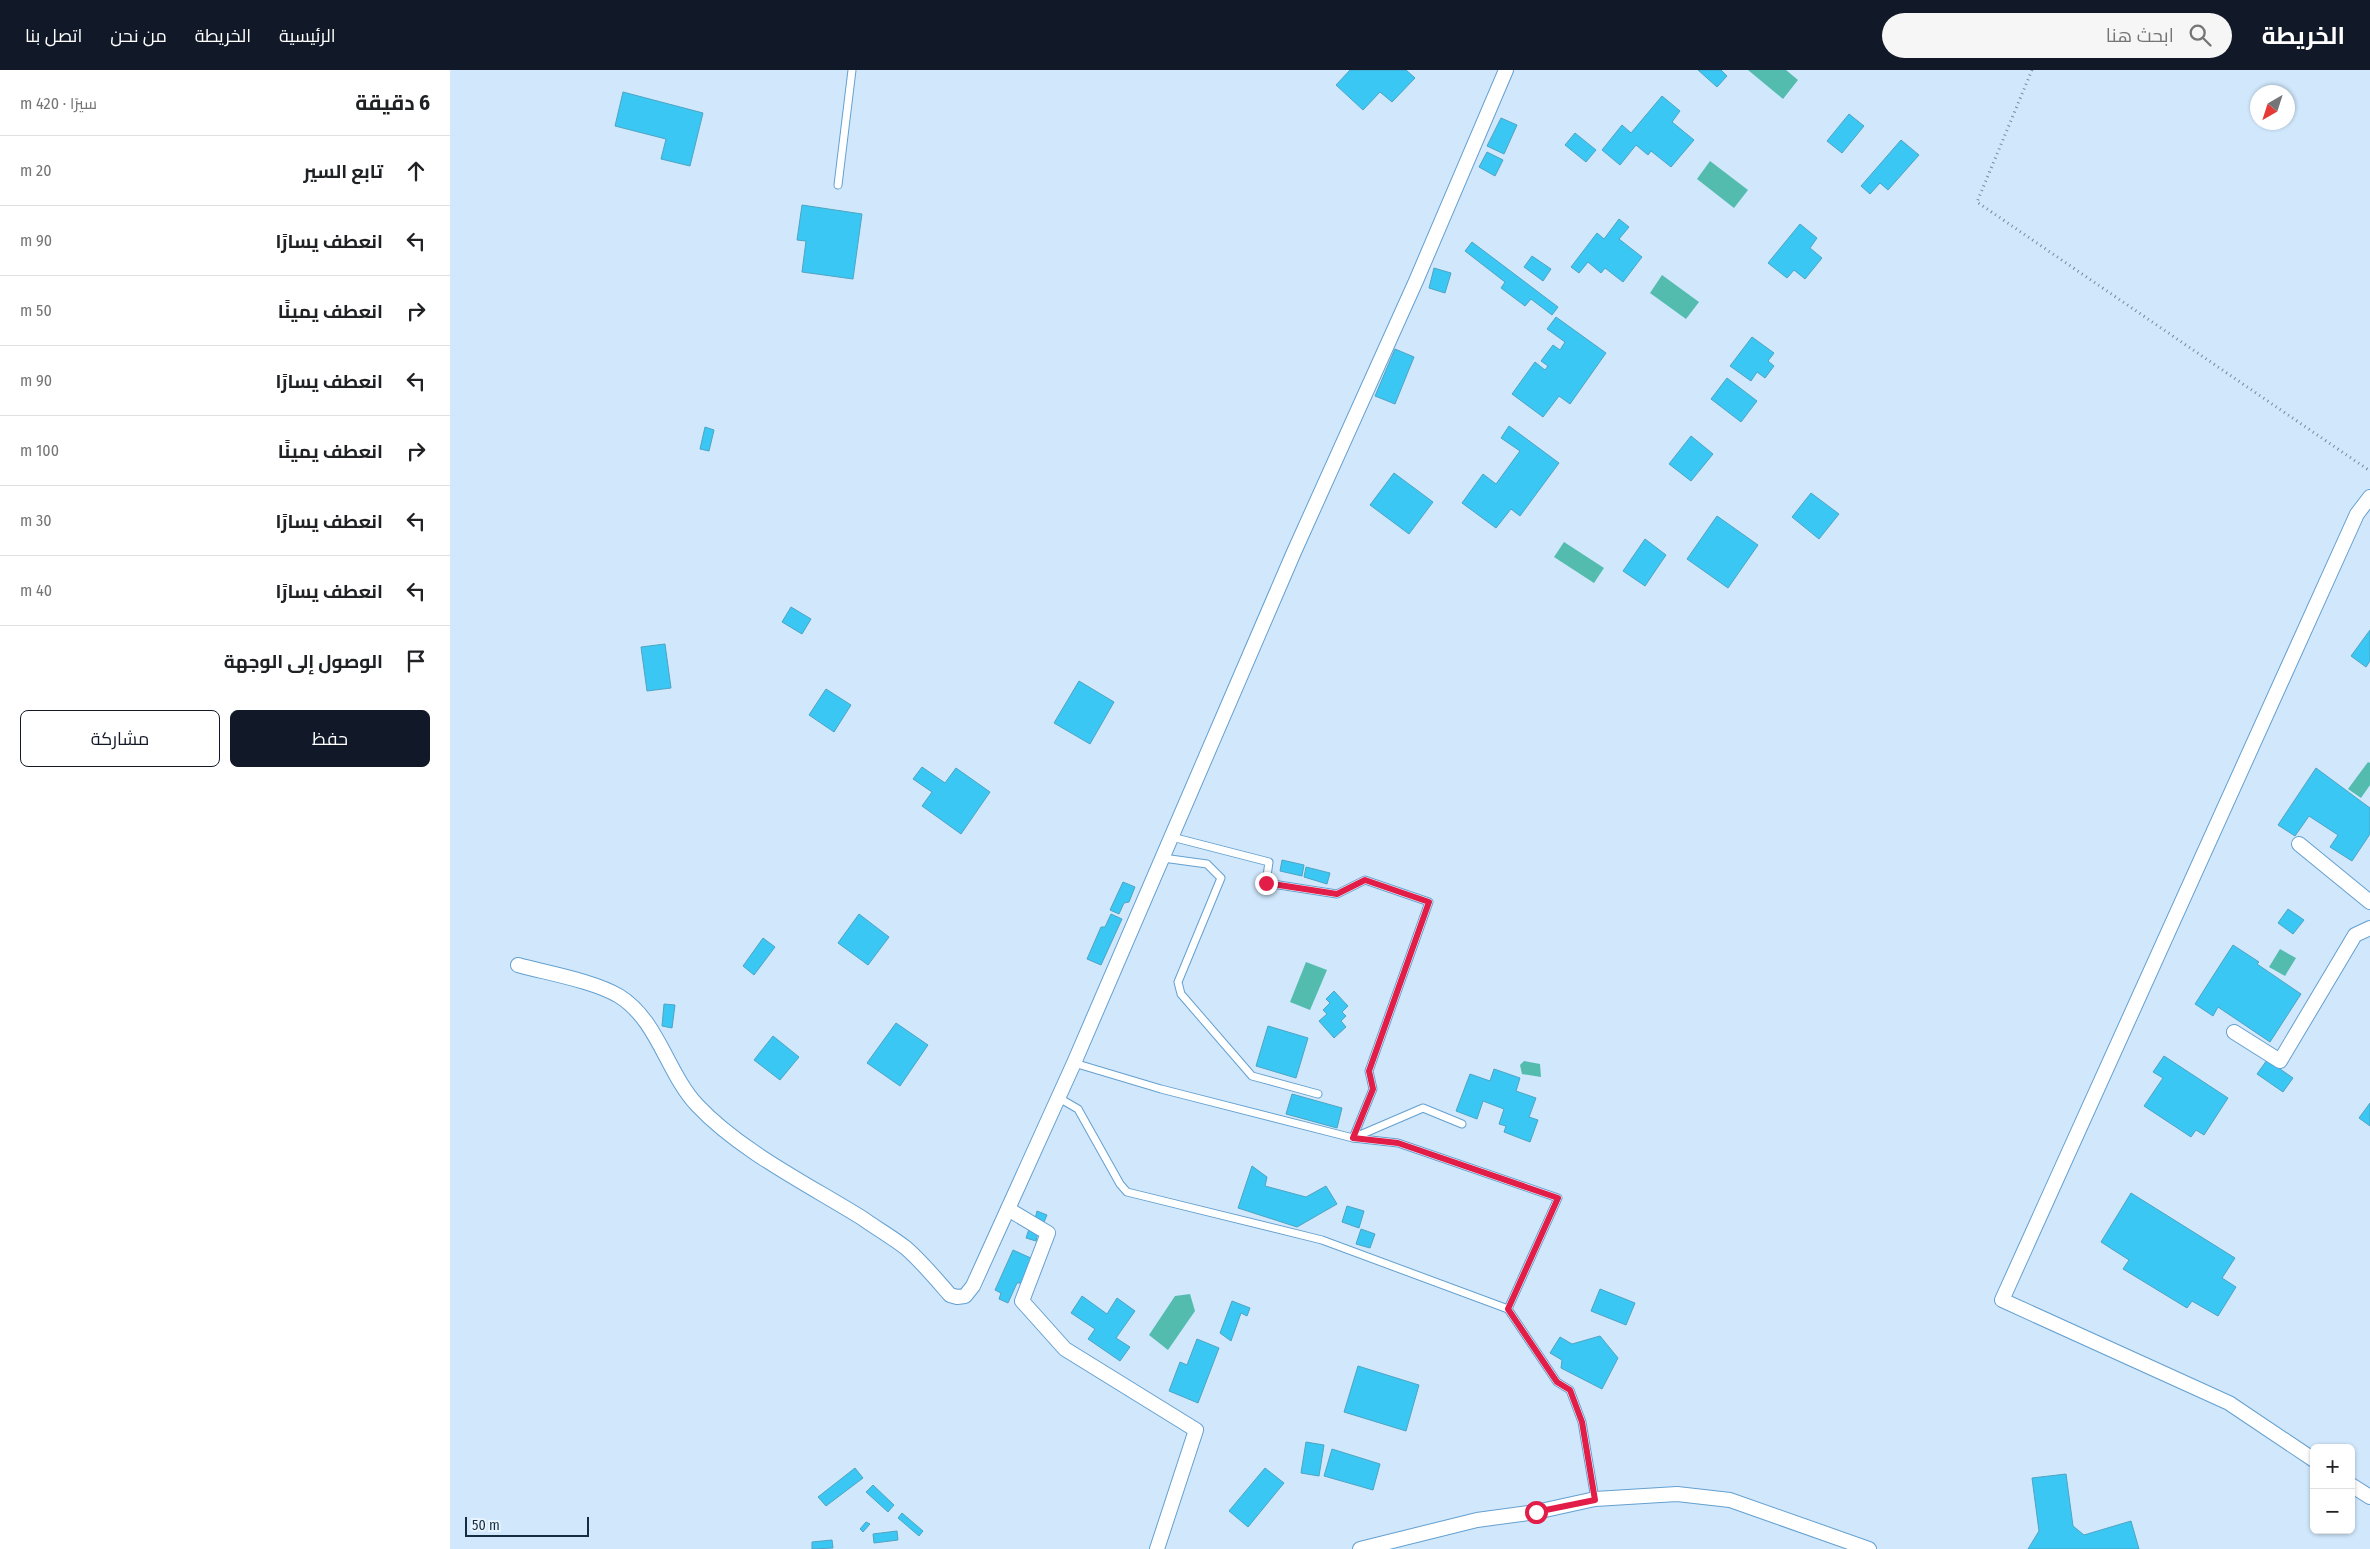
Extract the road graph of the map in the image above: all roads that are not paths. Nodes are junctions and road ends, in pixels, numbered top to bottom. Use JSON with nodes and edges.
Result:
{"nodes":[{"id":1,"x":852,"y":70,"type":"edge"},
{"id":2,"x":1506,"y":70,"type":"edge"},
{"id":3,"x":838,"y":185,"type":"dead end"},
{"id":4,"x":2370,"y":497,"type":"edge"},
{"id":5,"x":1172,"y":837,"type":"junction"},
{"id":6,"x":2299,"y":844,"type":"dead end"},
{"id":7,"x":1163,"y":858,"type":"junction"},
{"id":8,"x":2370,"y":902,"type":"edge"},
{"id":9,"x":2370,"y":928,"type":"edge"},
{"id":10,"x":518,"y":965,"type":"dead end"},
{"id":11,"x":2234,"y":1032,"type":"dead end"},
{"id":12,"x":1074,"y":1063,"type":"junction"},
{"id":13,"x":1318,"y":1094,"type":"dead end"},
{"id":14,"x":1059,"y":1098,"type":"junction"},
{"id":15,"x":1462,"y":1124,"type":"dead end"},
{"id":16,"x":1353,"y":1138,"type":"junction"},
{"id":17,"x":1008,"y":1209,"type":"junction"},
{"id":18,"x":1508,"y":1309,"type":"junction"},
{"id":19,"x":2310,"y":1457,"type":"edge"},
{"id":20,"x":2355,"y":1488,"type":"edge"},
{"id":21,"x":2370,"y":1497,"type":"edge"},
{"id":22,"x":1595,"y":1500,"type":"junction"},
{"id":23,"x":1157,"y":1549,"type":"edge"},
{"id":24,"x":1360,"y":1549,"type":"edge"},
{"id":25,"x":1869,"y":1549,"type":"edge"}],
"edges":[{"from":1,"to":3,"type":"lane"},
{"from":2,"to":5,"type":"street"},
{"from":4,"to":19,"type":"street"},
{"from":5,"to":7,"type":"street"},
{"from":5,"to":16,"type":"lane"},
{"from":6,"to":8,"type":"street"},
{"from":7,"to":12,"type":"street"},
{"from":7,"to":13,"type":"lane"},
{"from":9,"to":11,"type":"street"},
{"from":10,"to":17,"type":"street"},
{"from":12,"to":14,"type":"street"},
{"from":12,"to":16,"type":"lane"},
{"from":14,"to":17,"type":"street"},
{"from":14,"to":18,"type":"lane"},
{"from":15,"to":16,"type":"lane"},
{"from":16,"to":18,"type":"lane"},
{"from":17,"to":23,"type":"street"},
{"from":18,"to":22,"type":"lane"},
{"from":20,"to":21,"type":"street"},
{"from":22,"to":24,"type":"street"},
{"from":22,"to":25,"type":"street"}]}
